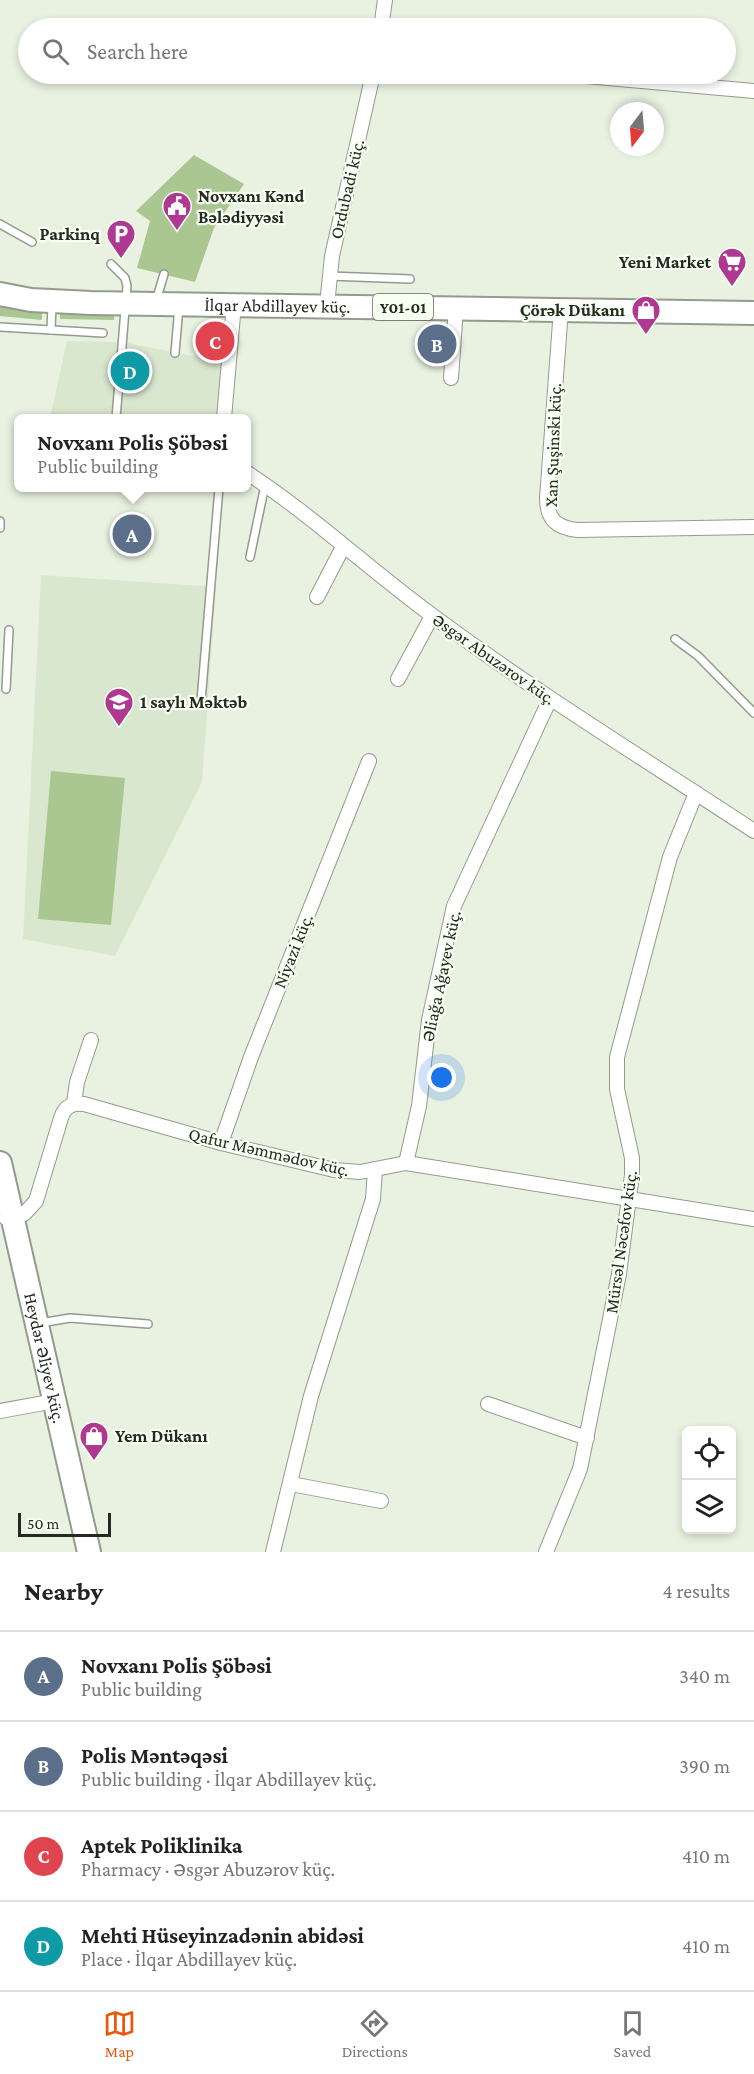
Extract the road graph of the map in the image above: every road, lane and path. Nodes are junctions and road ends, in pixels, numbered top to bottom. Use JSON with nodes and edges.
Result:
{"nodes":[{"id":1,"x":385,"y":0,"type":"edge"},
{"id":2,"x":382,"y":18,"type":"edge"},
{"id":3,"x":371,"y":84,"type":"edge"},
{"id":4,"x":676,"y":84,"type":"edge"},
{"id":5,"x":754,"y":91,"type":"edge"},
{"id":6,"x":0,"y":224,"type":"edge"},
{"id":7,"x":32,"y":242,"type":"dead end"},
{"id":8,"x":111,"y":264,"type":"dead end"},
{"id":9,"x":164,"y":274,"type":"dead end"},
{"id":10,"x":329,"y":276,"type":"junction"},
{"id":11,"x":410,"y":279,"type":"dead end"},
{"id":12,"x":0,"y":281,"type":"edge"},
{"id":13,"x":0,"y":290,"type":"edge"},
{"id":14,"x":0,"y":294,"type":"edge"},
{"id":15,"x":52,"y":301,"type":"junction"},
{"id":16,"x":126,"y":303,"type":"junction"},
{"id":17,"x":156,"y":303,"type":"junction"},
{"id":18,"x":180,"y":304,"type":"junction"},
{"id":19,"x":234,"y":304,"type":"junction"},
{"id":20,"x":327,"y":305,"type":"junction"},
{"id":21,"x":456,"y":308,"type":"junction"},
{"id":22,"x":561,"y":309,"type":"junction"},
{"id":23,"x":754,"y":313,"type":"edge"},
{"id":24,"x":0,"y":327,"type":"edge"},
{"id":25,"x":51,"y":330,"type":"junction"},
{"id":26,"x":103,"y":333,"type":"dead end"},
{"id":27,"x":175,"y":353,"type":"dead end"},
{"id":28,"x":451,"y":378,"type":"dead end"},
{"id":29,"x":116,"y":414,"type":"edge"},
{"id":30,"x":224,"y":414,"type":"edge"},
{"id":31,"x":251,"y":475,"type":"edge"},
{"id":32,"x":266,"y":485,"type":"junction"},
{"id":33,"x":219,"y":492,"type":"edge"},
{"id":34,"x":0,"y":521,"type":"edge"},
{"id":35,"x":754,"y":527,"type":"edge"},
{"id":36,"x":0,"y":528,"type":"edge"},
{"id":37,"x":343,"y":547,"type":"junction"},
{"id":38,"x":250,"y":557,"type":"dead end"},
{"id":39,"x":317,"y":597,"type":"dead end"},
{"id":40,"x":432,"y":616,"type":"junction"},
{"id":41,"x":9,"y":630,"type":"dead end"},
{"id":42,"x":675,"y":639,"type":"dead end"},
{"id":43,"x":4,"y":659,"type":"edge"},
{"id":44,"x":398,"y":679,"type":"dead end"},
{"id":45,"x":6,"y":689,"type":"dead end"},
{"id":46,"x":550,"y":699,"type":"junction"},
{"id":47,"x":201,"y":701,"type":"dead end"},
{"id":48,"x":754,"y":713,"type":"edge"},
{"id":49,"x":369,"y":761,"type":"dead end"},
{"id":50,"x":696,"y":793,"type":"junction"},
{"id":51,"x":754,"y":831,"type":"edge"},
{"id":52,"x":91,"y":1040,"type":"dead end"},
{"id":53,"x":74,"y":1103,"type":"junction"},
{"id":54,"x":221,"y":1143,"type":"junction"},
{"id":55,"x":0,"y":1163,"type":"edge"},
{"id":56,"x":406,"y":1163,"type":"junction"},
{"id":57,"x":375,"y":1169,"type":"junction"},
{"id":58,"x":630,"y":1199,"type":"junction"},
{"id":59,"x":5,"y":1216,"type":"edge"},
{"id":60,"x":754,"y":1219,"type":"edge"},
{"id":61,"x":37,"y":1323,"type":"junction"},
{"id":62,"x":148,"y":1324,"type":"dead end"},
{"id":63,"x":49,"y":1403,"type":"junction"},
{"id":64,"x":488,"y":1404,"type":"dead end"},
{"id":65,"x":0,"y":1411,"type":"edge"},
{"id":66,"x":587,"y":1438,"type":"junction"},
{"id":67,"x":291,"y":1484,"type":"junction"},
{"id":68,"x":381,"y":1501,"type":"dead end"},
{"id":69,"x":78,"y":1552,"type":"edge"},
{"id":70,"x":89,"y":1552,"type":"edge"},
{"id":71,"x":273,"y":1552,"type":"edge"},
{"id":72,"x":546,"y":1552,"type":"edge"}],
"edges":[{"from":1,"to":2,"type":"street"},
{"from":3,"to":10,"type":"street","name":"Ordubadi küç."},
{"from":4,"to":5,"type":"street"},
{"from":6,"to":7,"type":"lane"},
{"from":8,"to":16,"type":"lane"},
{"from":9,"to":17,"type":"lane"},
{"from":10,"to":11,"type":"lane"},
{"from":10,"to":20,"type":"street","name":"Ordubadi küç."},
{"from":12,"to":15,"type":"main road"},
{"from":13,"to":15,"type":"main road"},
{"from":14,"to":15,"type":"main road"},
{"from":15,"to":16,"type":"main road","name":"İlqar Abdillayev küç.","number":"Y01-01"},
{"from":15,"to":25,"type":"lane"},
{"from":16,"to":17,"type":"main road","name":"İlqar Abdillayev küç.","number":"Y01-01"},
{"from":16,"to":29,"type":"lane"},
{"from":17,"to":18,"type":"main road","name":"İlqar Abdillayev küç.","number":"Y01-01"},
{"from":18,"to":19,"type":"main road","name":"İlqar Abdillayev küç.","number":"Y01-01"},
{"from":18,"to":27,"type":"lane"},
{"from":19,"to":20,"type":"main road","name":"İlqar Abdillayev küç.","number":"Y01-01"},
{"from":19,"to":30,"type":"street"},
{"from":20,"to":21,"type":"main road","name":"İlqar Abdillayev küç.","number":"Y01-01"},
{"from":21,"to":22,"type":"main road","name":"İlqar Abdillayev küç.","number":"Y01-01"},
{"from":21,"to":28,"type":"street"},
{"from":22,"to":23,"type":"main road","name":"İlqar Abdillayev küç.","number":"Y01-01"},
{"from":22,"to":35,"type":"street","name":"Xan Şuşinski küç."},
{"from":24,"to":25,"type":"lane"},
{"from":25,"to":26,"type":"lane"},
{"from":31,"to":32,"type":"street","name":"Əsgər Abuzərov küç."},
{"from":32,"to":37,"type":"street","name":"Əsgər Abuzərov küç."},
{"from":32,"to":38,"type":"lane"},
{"from":33,"to":47,"type":"lane"},
{"from":34,"to":36,"type":"lane"},
{"from":37,"to":39,"type":"street"},
{"from":37,"to":40,"type":"street","name":"Əsgər Abuzərov küç."},
{"from":40,"to":44,"type":"street"},
{"from":40,"to":46,"type":"street","name":"Əsgər Abuzərov küç."},
{"from":41,"to":43,"type":"lane"},
{"from":42,"to":48,"type":"lane"},
{"from":43,"to":45,"type":"lane"},
{"from":46,"to":50,"type":"street","name":"Əsgər Abuzərov küç."},
{"from":46,"to":56,"type":"street","name":"Əliağa Ağayev küç."},
{"from":49,"to":54,"type":"street","name":"Niyazi küç."},
{"from":50,"to":51,"type":"street","name":"Əsgər Abuzərov küç."},
{"from":50,"to":58,"type":"street","name":"Mürsəl Nəcəfov küç."},
{"from":52,"to":53,"type":"street"},
{"from":53,"to":54,"type":"street","name":"Qafur Məmmədov küç."},
{"from":53,"to":59,"type":"street"},
{"from":54,"to":57,"type":"street","name":"Qafur Məmmədov küç."},
{"from":55,"to":59,"type":"main road","name":"Heydər Əliyev küç."},
{"from":56,"to":57,"type":"street","name":"Qafur Məmmədov küç."},
{"from":56,"to":58,"type":"street","name":"Qafur Məmmədov küç."},
{"from":57,"to":67,"type":"street"},
{"from":58,"to":60,"type":"street","name":"Qafur Məmmədov küç."},
{"from":58,"to":66,"type":"street","name":"Mürsəl Nəcəfov küç."},
{"from":59,"to":61,"type":"main road","name":"Heydər Əliyev küç."},
{"from":59,"to":63,"type":"main road","name":"Heydər Əliyev küç."},
{"from":61,"to":62,"type":"lane"},
{"from":61,"to":63,"type":"main road","name":"Heydər Əliyev küç."},
{"from":63,"to":65,"type":"street"},
{"from":63,"to":69,"type":"main road","name":"Heydər Əliyev küç."},
{"from":63,"to":70,"type":"main road","name":"Heydər Əliyev küç."},
{"from":64,"to":66,"type":"street"},
{"from":66,"to":72,"type":"street","name":"Mürsəl Nəcəfov küç."},
{"from":67,"to":68,"type":"street"},
{"from":67,"to":71,"type":"street"}]}
